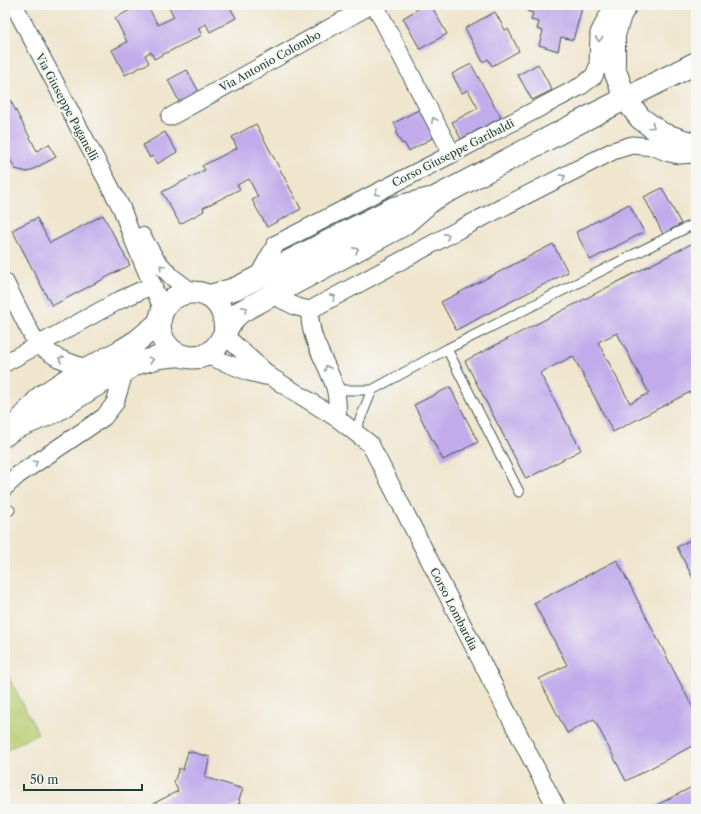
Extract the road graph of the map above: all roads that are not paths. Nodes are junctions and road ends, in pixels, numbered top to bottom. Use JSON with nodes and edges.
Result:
{"nodes":[{"id":1,"x":14,"y":5,"type":"edge"},
{"id":2,"x":370,"y":5,"type":"edge"},
{"id":3,"x":376,"y":5,"type":"edge"},
{"id":4,"x":615,"y":5,"type":"edge"},
{"id":5,"x":626,"y":5,"type":"edge"},
{"id":6,"x":696,"y":63,"type":"edge"},
{"id":7,"x":625,"y":98,"type":"junction"},
{"id":8,"x":170,"y":117,"type":"dead end"},
{"id":9,"x":696,"y":145,"type":"edge"},
{"id":10,"x":452,"y":154,"type":"junction"},
{"id":11,"x":696,"y":154,"type":"edge"},
{"id":12,"x":433,"y":199,"type":"junction"},
{"id":13,"x":122,"y":209,"type":"junction"},
{"id":14,"x":692,"y":225,"type":"dead end"},
{"id":15,"x":257,"y":278,"type":"junction"},
{"id":16,"x":5,"y":282,"type":"edge"},
{"id":17,"x":153,"y":285,"type":"junction"},
{"id":18,"x":200,"y":294,"type":"junction"},
{"id":19,"x":272,"y":295,"type":"junction"},
{"id":20,"x":310,"y":310,"type":"junction"},
{"id":21,"x":161,"y":316,"type":"junction"},
{"id":22,"x":224,"y":333,"type":"junction"},
{"id":23,"x":37,"y":345,"type":"junction"},
{"id":24,"x":447,"y":349,"type":"junction"},
{"id":25,"x":180,"y":355,"type":"junction"},
{"id":26,"x":206,"y":355,"type":"junction"},
{"id":27,"x":5,"y":363,"type":"edge"},
{"id":28,"x":87,"y":369,"type":"junction"},
{"id":29,"x":125,"y":370,"type":"junction"},
{"id":30,"x":271,"y":377,"type":"junction"},
{"id":31,"x":336,"y":390,"type":"junction"},
{"id":32,"x":372,"y":390,"type":"junction"},
{"id":33,"x":338,"y":419,"type":"junction"},
{"id":34,"x":9,"y":432,"type":"edge"},
{"id":35,"x":355,"y":432,"type":"junction"},
{"id":36,"x":5,"y":487,"type":"edge"},
{"id":37,"x":519,"y":492,"type":"dead end"},
{"id":38,"x":557,"y":809,"type":"edge"}],
"edges":[{"from":1,"to":13,"type":"street","name":"Via Giuseppe Paganelli"},
{"from":2,"to":8,"type":"street","name":"Via Antonio Colombo"},
{"from":10,"to":3,"type":"street","one_way":true},
{"from":4,"to":10,"type":"street","name":"Corso Giuseppe Garibaldi","one_way":true},
{"from":5,"to":7,"type":"street"},
{"from":6,"to":7,"type":"street"},
{"from":7,"to":9,"type":"street","one_way":true},
{"from":7,"to":12,"type":"street"},
{"from":10,"to":15,"type":"street","name":"Corso Giuseppe Garibaldi","one_way":true},
{"from":20,"to":11,"type":"street","one_way":true},
{"from":12,"to":15,"type":"street"},
{"from":19,"to":12,"type":"street","one_way":true},
{"from":13,"to":17,"type":"street","name":"Via Giuseppe Paganelli"},
{"from":18,"to":13,"type":"street","name":"Via Giuseppe Paganelli","one_way":true},
{"from":14,"to":24,"type":"lane"},
{"from":15,"to":18,"type":"street"},
{"from":16,"to":23,"type":"street"},
{"from":17,"to":21,"type":"street","name":"Via Giuseppe Paganelli"},
{"from":17,"to":23,"type":"street"},
{"from":18,"to":21,"type":"street"},
{"from":18,"to":22,"type":"street"},
{"from":19,"to":20,"type":"street"},
{"from":22,"to":19,"type":"street","one_way":true},
{"from":31,"to":20,"type":"street","one_way":true},
{"from":21,"to":25,"type":"street"},
{"from":21,"to":28,"type":"street"},
{"from":22,"to":26,"type":"street"},
{"from":22,"to":30,"type":"street","name":"Corso Lombardia"},
{"from":23,"to":27,"type":"street"},
{"from":28,"to":23,"type":"street","one_way":true},
{"from":24,"to":32,"type":"lane"},
{"from":24,"to":37,"type":"lane"},
{"from":25,"to":26,"type":"street"},
{"from":29,"to":25,"type":"street","one_way":true},
{"from":26,"to":30,"type":"street","name":"Corso Lombardia"},
{"from":28,"to":34,"type":"street"},
{"from":29,"to":34,"type":"street"},
{"from":36,"to":29,"type":"street","one_way":true},
{"from":30,"to":33,"type":"street","name":"Corso Lombardia"},
{"from":31,"to":32,"type":"lane"},
{"from":31,"to":33,"type":"street"},
{"from":32,"to":35,"type":"lane"},
{"from":33,"to":35,"type":"street","name":"Corso Lombardia"},
{"from":35,"to":38,"type":"street","name":"Corso Lombardia"}]}
